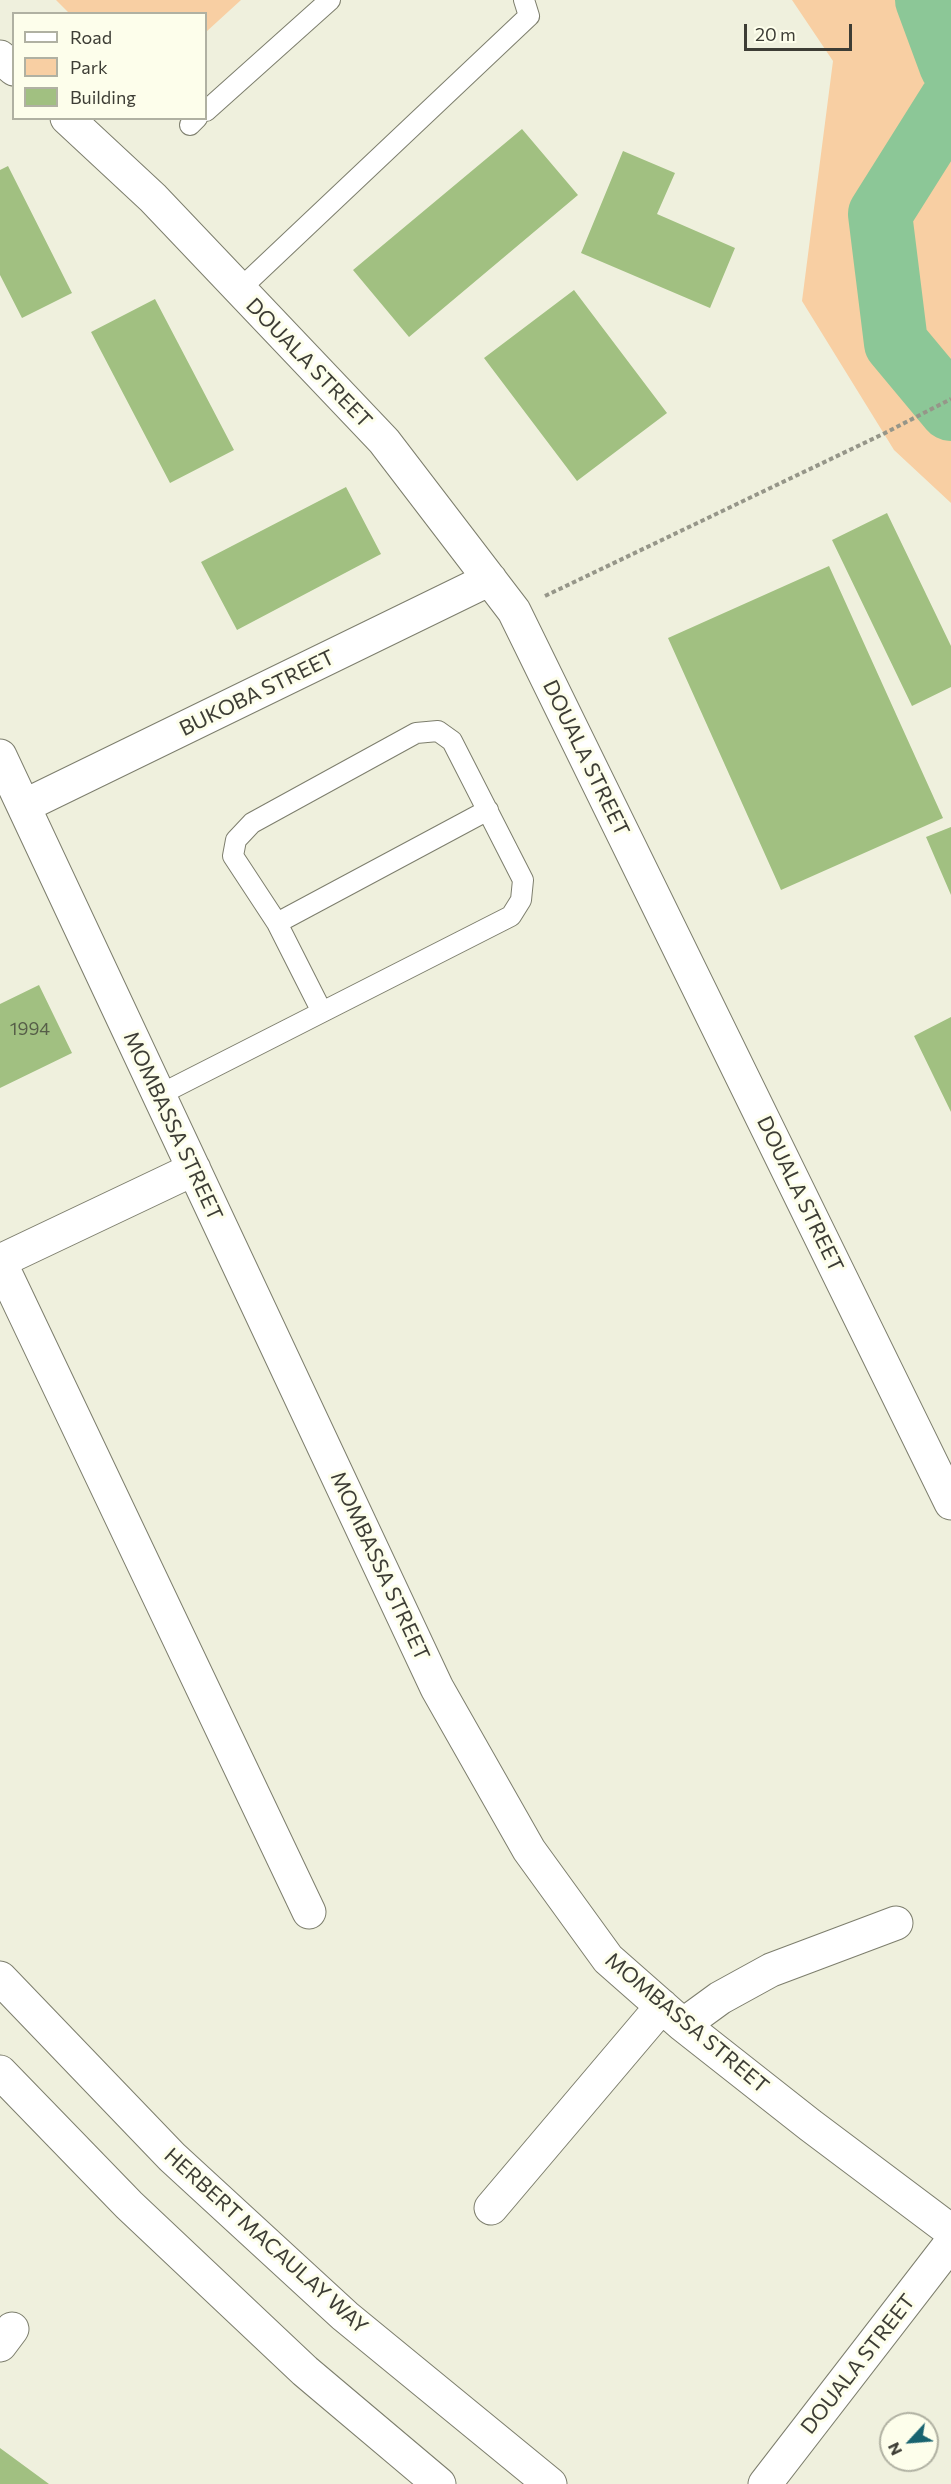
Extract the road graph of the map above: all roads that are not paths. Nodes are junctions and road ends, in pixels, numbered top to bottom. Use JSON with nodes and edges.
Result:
{"nodes":[{"id":1,"x":330,"y":0,"type":"edge"},
{"id":2,"x":524,"y":0,"type":"edge"},
{"id":3,"x":0,"y":57,"type":"edge"},
{"id":4,"x":12,"y":67,"type":"edge"},
{"id":5,"x":207,"y":110,"type":"edge"},
{"id":6,"x":69,"y":120,"type":"edge"},
{"id":7,"x":240,"y":289,"type":"junction"},
{"id":8,"x":490,"y":579,"type":"junction"},
{"id":9,"x":0,"y":756,"type":"edge"},
{"id":10,"x":24,"y":806,"type":"junction"},
{"id":11,"x":488,"y":810,"type":"junction"},
{"id":12,"x":277,"y":923,"type":"junction"},
{"id":13,"x":322,"y":1012,"type":"junction"},
{"id":14,"x":159,"y":1095,"type":"junction"},
{"id":15,"x":194,"y":1169,"type":"junction"},
{"id":16,"x":0,"y":1262,"type":"edge"},
{"id":17,"x":951,"y":1503,"type":"edge"},
{"id":18,"x":309,"y":1912,"type":"dead end"},
{"id":19,"x":896,"y":1923,"type":"dead end"},
{"id":20,"x":0,"y":1978,"type":"edge"},
{"id":21,"x":672,"y":2016,"type":"junction"},
{"id":22,"x":0,"y":2072,"type":"edge"},
{"id":23,"x":491,"y":2208,"type":"dead end"},
{"id":24,"x":951,"y":2231,"type":"edge"},
{"id":25,"x":951,"y":2243,"type":"edge"},
{"id":26,"x":439,"y":2484,"type":"edge"},
{"id":27,"x":550,"y":2484,"type":"edge"},
{"id":28,"x":765,"y":2484,"type":"edge"}],
"edges":[{"from":1,"to":5,"type":"lane"},
{"from":2,"to":7,"type":"lane"},
{"from":3,"to":4,"type":"street"},
{"from":6,"to":7,"type":"street","name":"DOUALA STREET"},
{"from":7,"to":8,"type":"street","name":"DOUALA STREET"},
{"from":8,"to":10,"type":"street","name":"BUKOBA STREET"},
{"from":8,"to":17,"type":"street","name":"DOUALA STREET"},
{"from":9,"to":10,"type":"street","name":"MOMBASSA STREET"},
{"from":10,"to":14,"type":"street","name":"MOMBASSA STREET"},
{"from":11,"to":12,"type":"lane"},
{"from":11,"to":12,"type":"lane"},
{"from":11,"to":13,"type":"lane"},
{"from":12,"to":13,"type":"lane"},
{"from":13,"to":14,"type":"lane"},
{"from":14,"to":15,"type":"street","name":"MOMBASSA STREET"},
{"from":15,"to":16,"type":"street"},
{"from":15,"to":21,"type":"street","name":"MOMBASSA STREET"},
{"from":16,"to":18,"type":"street"},
{"from":19,"to":21,"type":"street"},
{"from":20,"to":27,"type":"street","name":"HERBERT MACAULAY WAY"},
{"from":21,"to":23,"type":"street"},
{"from":21,"to":24,"type":"street","name":"MOMBASSA STREET"},
{"from":22,"to":26,"type":"street"},
{"from":25,"to":28,"type":"street","name":"DOUALA STREET"}]}
